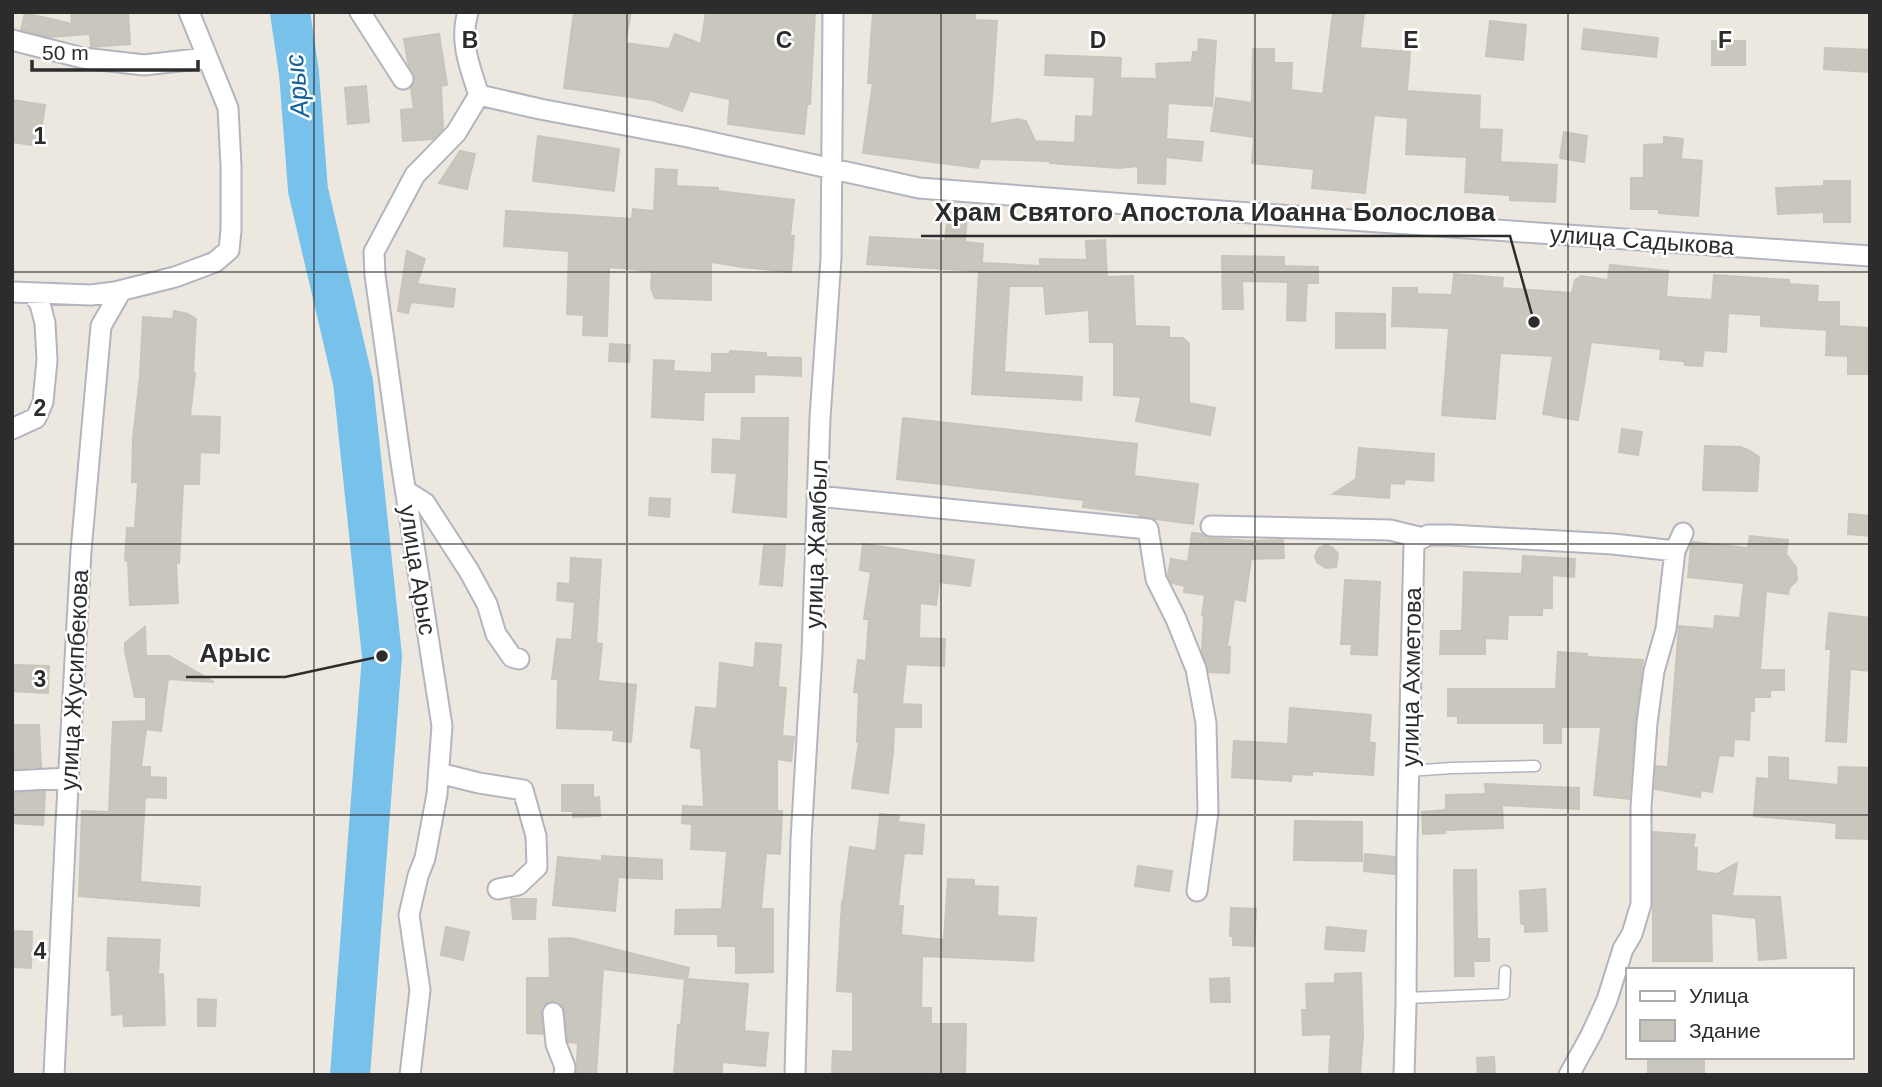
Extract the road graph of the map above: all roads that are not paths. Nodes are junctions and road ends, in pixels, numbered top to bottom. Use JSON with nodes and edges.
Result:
{"nodes":[{"id":1,"x":189,"y":12,"type":"edge"},
{"id":2,"x":360,"y":12,"type":"edge"},
{"id":3,"x":468,"y":12,"type":"edge"},
{"id":4,"x":833,"y":12,"type":"edge"},
{"id":5,"x":12,"y":40,"type":"edge"},
{"id":6,"x":206,"y":58,"type":"junction"},
{"id":7,"x":403,"y":79,"type":"dead end"},
{"id":8,"x":479,"y":95,"type":"junction"},
{"id":9,"x":831,"y":169,"type":"junction"},
{"id":10,"x":1870,"y":256,"type":"edge"},
{"id":11,"x":121,"y":291,"type":"junction"},
{"id":12,"x":22,"y":293,"type":"edge"},
{"id":13,"x":84,"y":295,"type":"junction"},
{"id":14,"x":101,"y":326,"type":"junction"},
{"id":15,"x":12,"y":429,"type":"edge"},
{"id":16,"x":406,"y":491,"type":"junction"},
{"id":17,"x":817,"y":496,"type":"junction"},
{"id":18,"x":1212,"y":526,"type":"dead end"},
{"id":19,"x":1423,"y":538,"type":"junction"},
{"id":20,"x":519,"y":659,"type":"dead end"},
{"id":21,"x":1535,"y":766,"type":"dead end"},
{"id":22,"x":1408,"y":771,"type":"junction"},
{"id":23,"x":439,"y":773,"type":"junction"},
{"id":24,"x":68,"y":778,"type":"junction"},
{"id":25,"x":12,"y":781,"type":"edge"},
{"id":26,"x":498,"y":889,"type":"dead end"},
{"id":27,"x":1197,"y":891,"type":"dead end"},
{"id":28,"x":1505,"y":971,"type":"dead end"},
{"id":29,"x":1406,"y":998,"type":"junction"},
{"id":30,"x":553,"y":1013,"type":"dead end"},
{"id":31,"x":54,"y":1075,"type":"edge"},
{"id":32,"x":410,"y":1075,"type":"edge"},
{"id":33,"x":564,"y":1075,"type":"edge"},
{"id":34,"x":795,"y":1075,"type":"edge"},
{"id":35,"x":1404,"y":1075,"type":"edge"},
{"id":36,"x":1569,"y":1075,"type":"edge"}],
"edges":[{"from":1,"to":6,"type":"street"},
{"from":2,"to":7,"type":"street"},
{"from":3,"to":8,"type":"street"},
{"from":4,"to":9,"type":"street","name":"улица Жамбыл"},
{"from":5,"to":6,"type":"street"},
{"from":6,"to":11,"type":"street"},
{"from":8,"to":9,"type":"street"},
{"from":8,"to":16,"type":"street","name":"улица Арыс"},
{"from":9,"to":10,"type":"street","name":"улица Садыкова"},
{"from":9,"to":17,"type":"street","name":"улица Жамбыл"},
{"from":11,"to":13,"type":"street"},
{"from":11,"to":14,"type":"street","name":"улица Жусипбекова"},
{"from":12,"to":13,"type":"street"},
{"from":12,"to":15,"type":"street"},
{"from":13,"to":14,"type":"street"},
{"from":14,"to":24,"type":"street","name":"улица Жусипбекова"},
{"from":16,"to":20,"type":"street"},
{"from":16,"to":23,"type":"street","name":"улица Арыс"},
{"from":17,"to":27,"type":"street"},
{"from":17,"to":34,"type":"street","name":"улица Жамбыл"},
{"from":18,"to":19,"type":"street"},
{"from":19,"to":22,"type":"street","name":"улица Ахметова"},
{"from":19,"to":36,"type":"street"},
{"from":21,"to":22,"type":"lane"},
{"from":22,"to":29,"type":"street","name":"улица Ахметова"},
{"from":23,"to":26,"type":"street"},
{"from":23,"to":32,"type":"street","name":"улица Арыс"},
{"from":24,"to":25,"type":"street"},
{"from":24,"to":31,"type":"street","name":"улица Жусипбекова"},
{"from":28,"to":29,"type":"lane"},
{"from":29,"to":35,"type":"street","name":"улица Ахметова"},
{"from":30,"to":33,"type":"street"}]}
